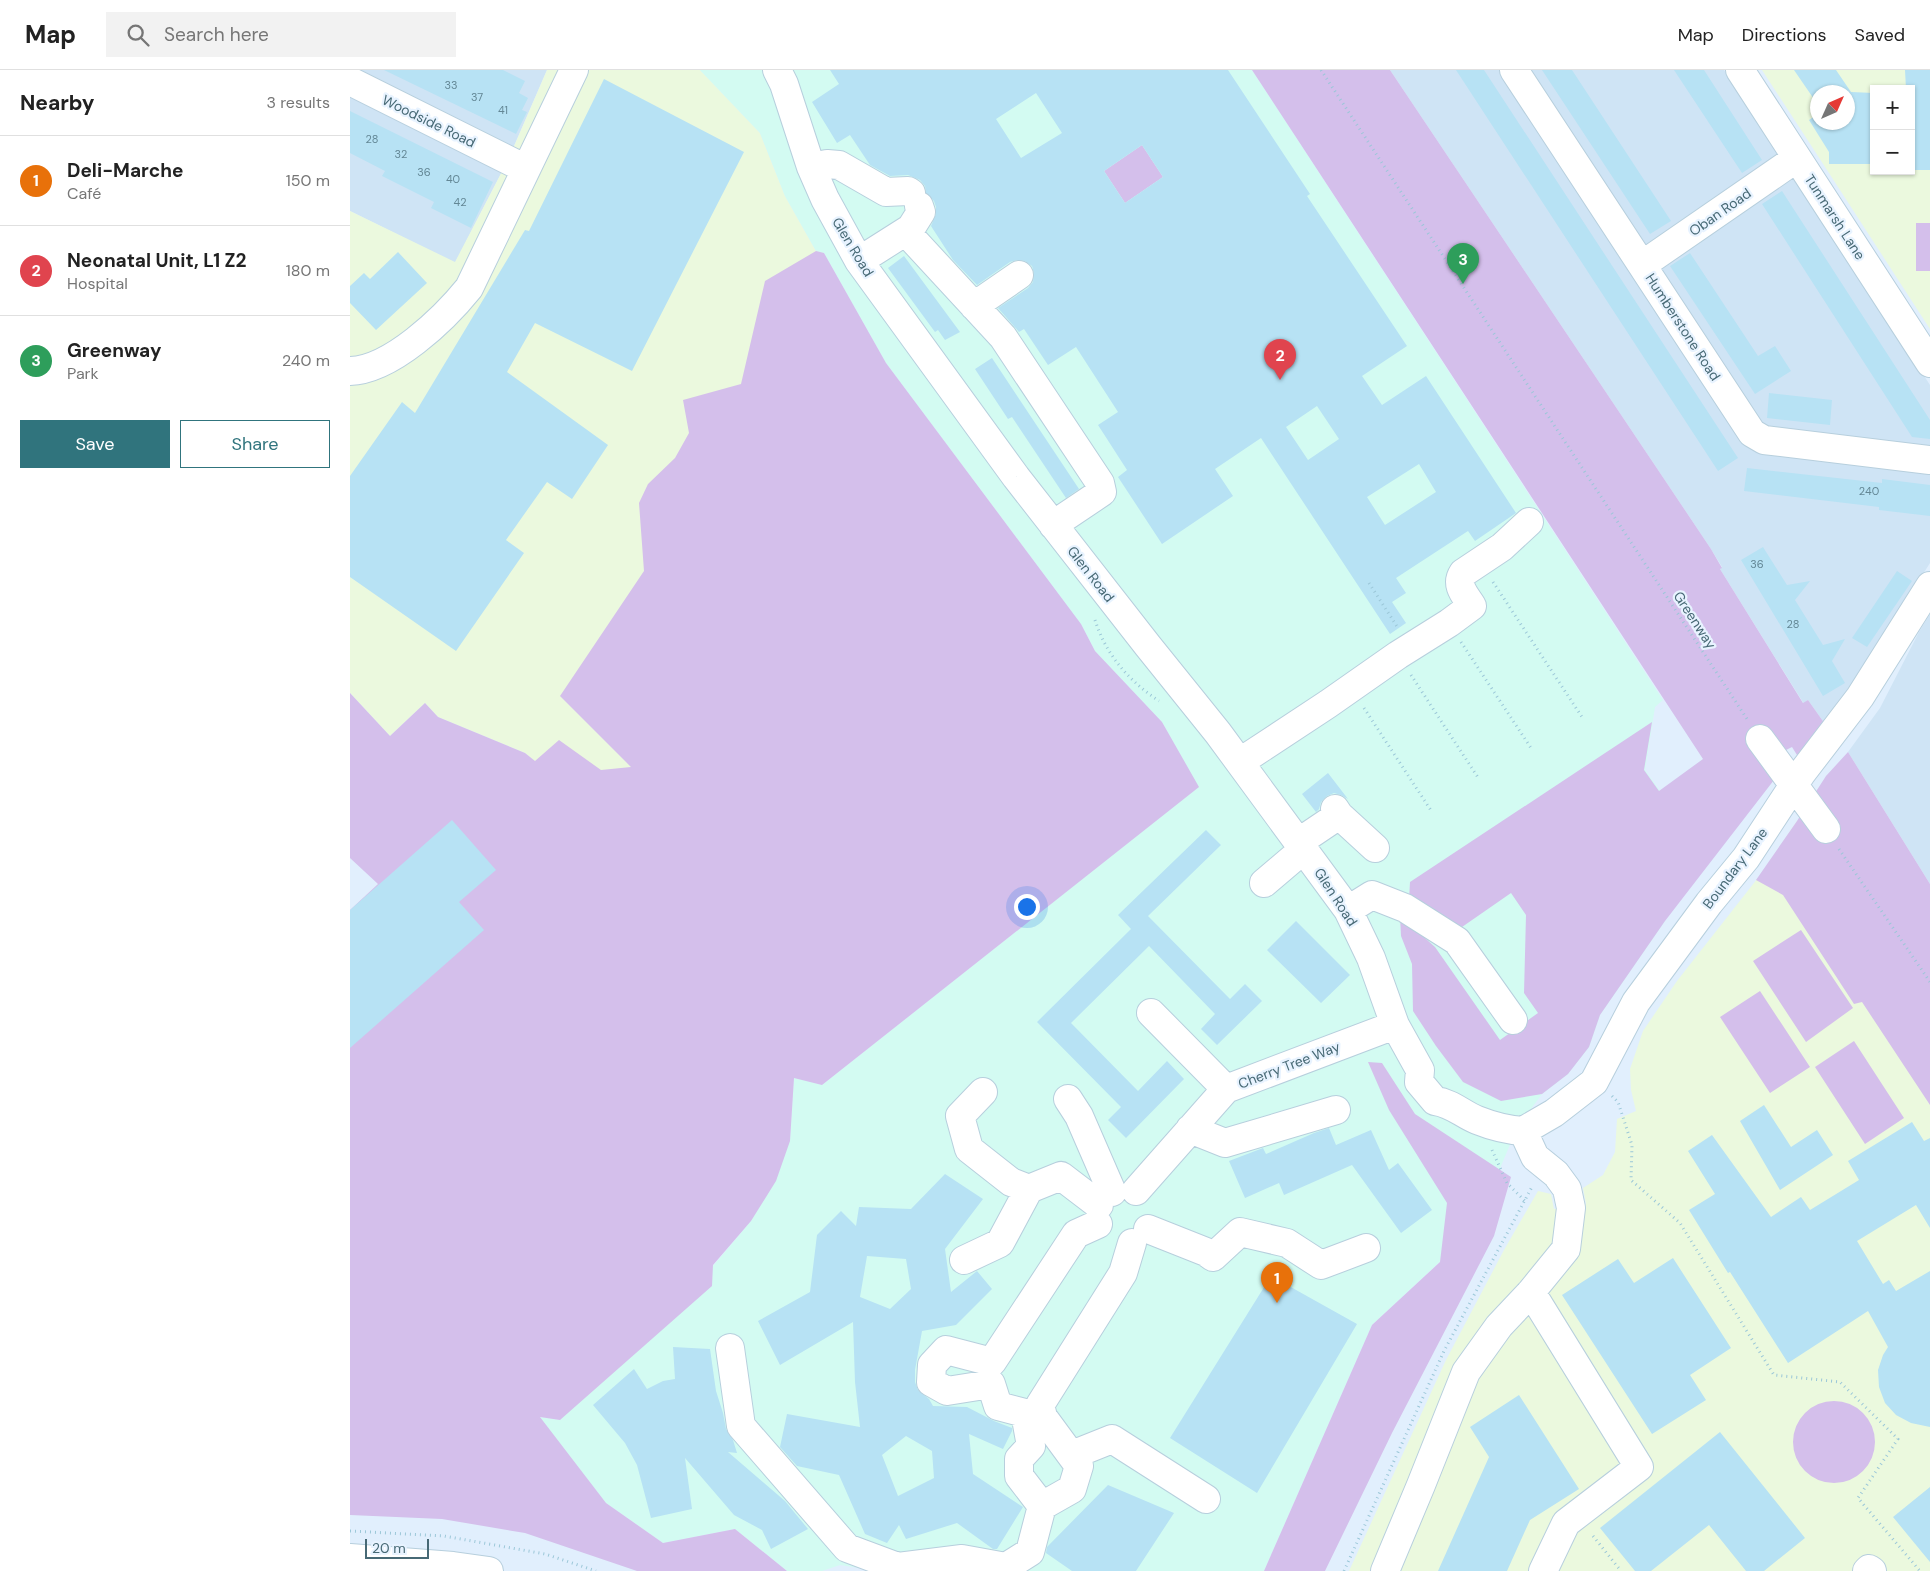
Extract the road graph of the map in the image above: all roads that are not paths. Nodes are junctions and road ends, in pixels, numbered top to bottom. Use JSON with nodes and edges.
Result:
{"nodes":[{"id":1,"x":574,"y":70,"type":"edge"},
{"id":2,"x":777,"y":70,"type":"edge"},
{"id":3,"x":1514,"y":70,"type":"edge"},
{"id":4,"x":1740,"y":70,"type":"edge"},
{"id":5,"x":350,"y":81,"type":"edge"},
{"id":6,"x":1797,"y":158,"type":"junction"},
{"id":7,"x":517,"y":165,"type":"junction"},
{"id":8,"x":811,"y":167,"type":"junction"},
{"id":9,"x":906,"y":232,"type":"junction"},
{"id":10,"x":859,"y":261,"type":"junction"},
{"id":11,"x":1642,"y":265,"type":"junction"},
{"id":12,"x":1019,"y":275,"type":"dead end"},
{"id":13,"x":974,"y":306,"type":"junction"},
{"id":14,"x":1930,"y":363,"type":"edge"},
{"id":15,"x":350,"y":371,"type":"edge"},
{"id":16,"x":1930,"y":460,"type":"edge"},
{"id":17,"x":1529,"y":522,"type":"dead end"},
{"id":18,"x":1053,"y":525,"type":"junction"},
{"id":19,"x":1930,"y":586,"type":"edge"},
{"id":20,"x":1760,"y":739,"type":"road end"},
{"id":21,"x":1240,"y":762,"type":"junction"},
{"id":22,"x":1793,"y":785,"type":"junction"},
{"id":23,"x":1826,"y":829,"type":"road end"},
{"id":24,"x":1302,"y":845,"type":"junction"},
{"id":25,"x":1375,"y":848,"type":"dead end"},
{"id":26,"x":1264,"y":883,"type":"dead end"},
{"id":27,"x":1348,"y":910,"type":"junction"},
{"id":28,"x":1151,"y":1013,"type":"dead end"},
{"id":29,"x":1513,"y":1020,"type":"dead end"},
{"id":30,"x":1395,"y":1025,"type":"junction"},
{"id":31,"x":1226,"y":1089,"type":"junction"},
{"id":32,"x":982,"y":1092,"type":"dead end"},
{"id":33,"x":1068,"y":1099,"type":"dead end"},
{"id":34,"x":1336,"y":1110,"type":"dead end"},
{"id":35,"x":1190,"y":1128,"type":"junction"},
{"id":36,"x":1523,"y":1131,"type":"junction"},
{"id":37,"x":1029,"y":1190,"type":"junction"},
{"id":38,"x":1111,"y":1203,"type":"junction"},
{"id":39,"x":1140,"y":1236,"type":"junction"},
{"id":40,"x":1366,"y":1248,"type":"dead end"},
{"id":41,"x":964,"y":1260,"type":"dead end"},
{"id":42,"x":1531,"y":1292,"type":"junction"},
{"id":43,"x":730,"y":1348,"type":"dead end"},
{"id":44,"x":1032,"y":1409,"type":"junction"},
{"id":45,"x":1072,"y":1456,"type":"junction"},
{"id":46,"x":1206,"y":1499,"type":"dead end"},
{"id":47,"x":1042,"y":1506,"type":"junction"},
{"id":48,"x":350,"y":1558,"type":"edge"},
{"id":49,"x":489,"y":1571,"type":"edge"},
{"id":50,"x":1385,"y":1571,"type":"edge"},
{"id":51,"x":1543,"y":1571,"type":"edge"},
{"id":52,"x":1867,"y":1571,"type":"edge"},
{"id":53,"x":1872,"y":1571,"type":"edge"}],
"edges":[{"from":1,"to":7,"type":"street"},
{"from":2,"to":8,"type":"street","name":"Glen Road"},
{"from":3,"to":11,"type":"street","name":"Humberstone Road"},
{"from":4,"to":6,"type":"street","name":"Tunmarsh Lane"},
{"from":5,"to":7,"type":"street","name":"Woodside Road"},
{"from":6,"to":11,"type":"street","name":"Oban Road"},
{"from":6,"to":14,"type":"street","name":"Tunmarsh Lane"},
{"from":7,"to":15,"type":"street"},
{"from":8,"to":9,"type":"street"},
{"from":8,"to":10,"type":"street","name":"Glen Road"},
{"from":9,"to":10,"type":"street"},
{"from":9,"to":13,"type":"street"},
{"from":10,"to":18,"type":"street","name":"Glen Road"},
{"from":11,"to":16,"type":"street","name":"Humberstone Road"},
{"from":12,"to":13,"type":"street"},
{"from":13,"to":18,"type":"street"},
{"from":17,"to":21,"type":"street"},
{"from":18,"to":21,"type":"street","name":"Glen Road"},
{"from":19,"to":22,"type":"street","name":"Boundary Lane"},
{"from":20,"to":22,"type":"street"},
{"from":21,"to":24,"type":"street","name":"Glen Road"},
{"from":22,"to":23,"type":"street"},
{"from":22,"to":36,"type":"street","name":"Boundary Lane"},
{"from":24,"to":25,"type":"street"},
{"from":24,"to":26,"type":"street"},
{"from":24,"to":27,"type":"street","name":"Glen Road"},
{"from":27,"to":29,"type":"street"},
{"from":27,"to":30,"type":"street","name":"Glen Road"},
{"from":28,"to":31,"type":"street"},
{"from":30,"to":31,"type":"street","name":"Cherry Tree Way"},
{"from":30,"to":36,"type":"street","name":"Glen Road"},
{"from":31,"to":35,"type":"street","name":"Cherry Tree Way"},
{"from":32,"to":37,"type":"street"},
{"from":33,"to":38,"type":"street"},
{"from":34,"to":35,"type":"street"},
{"from":35,"to":38,"type":"street","name":"Cherry Tree Way"},
{"from":36,"to":42,"type":"street"},
{"from":37,"to":38,"type":"street"},
{"from":37,"to":41,"type":"street"},
{"from":38,"to":39,"type":"street"},
{"from":38,"to":39,"type":"street"},
{"from":38,"to":44,"type":"street"},
{"from":39,"to":40,"type":"street"},
{"from":39,"to":44,"type":"street"},
{"from":42,"to":50,"type":"street"},
{"from":42,"to":51,"type":"street"},
{"from":43,"to":47,"type":"street"},
{"from":44,"to":45,"type":"street"},
{"from":44,"to":47,"type":"street"},
{"from":45,"to":46,"type":"street"},
{"from":45,"to":47,"type":"street"},
{"from":48,"to":49,"type":"street"},
{"from":52,"to":53,"type":"street"}]}
